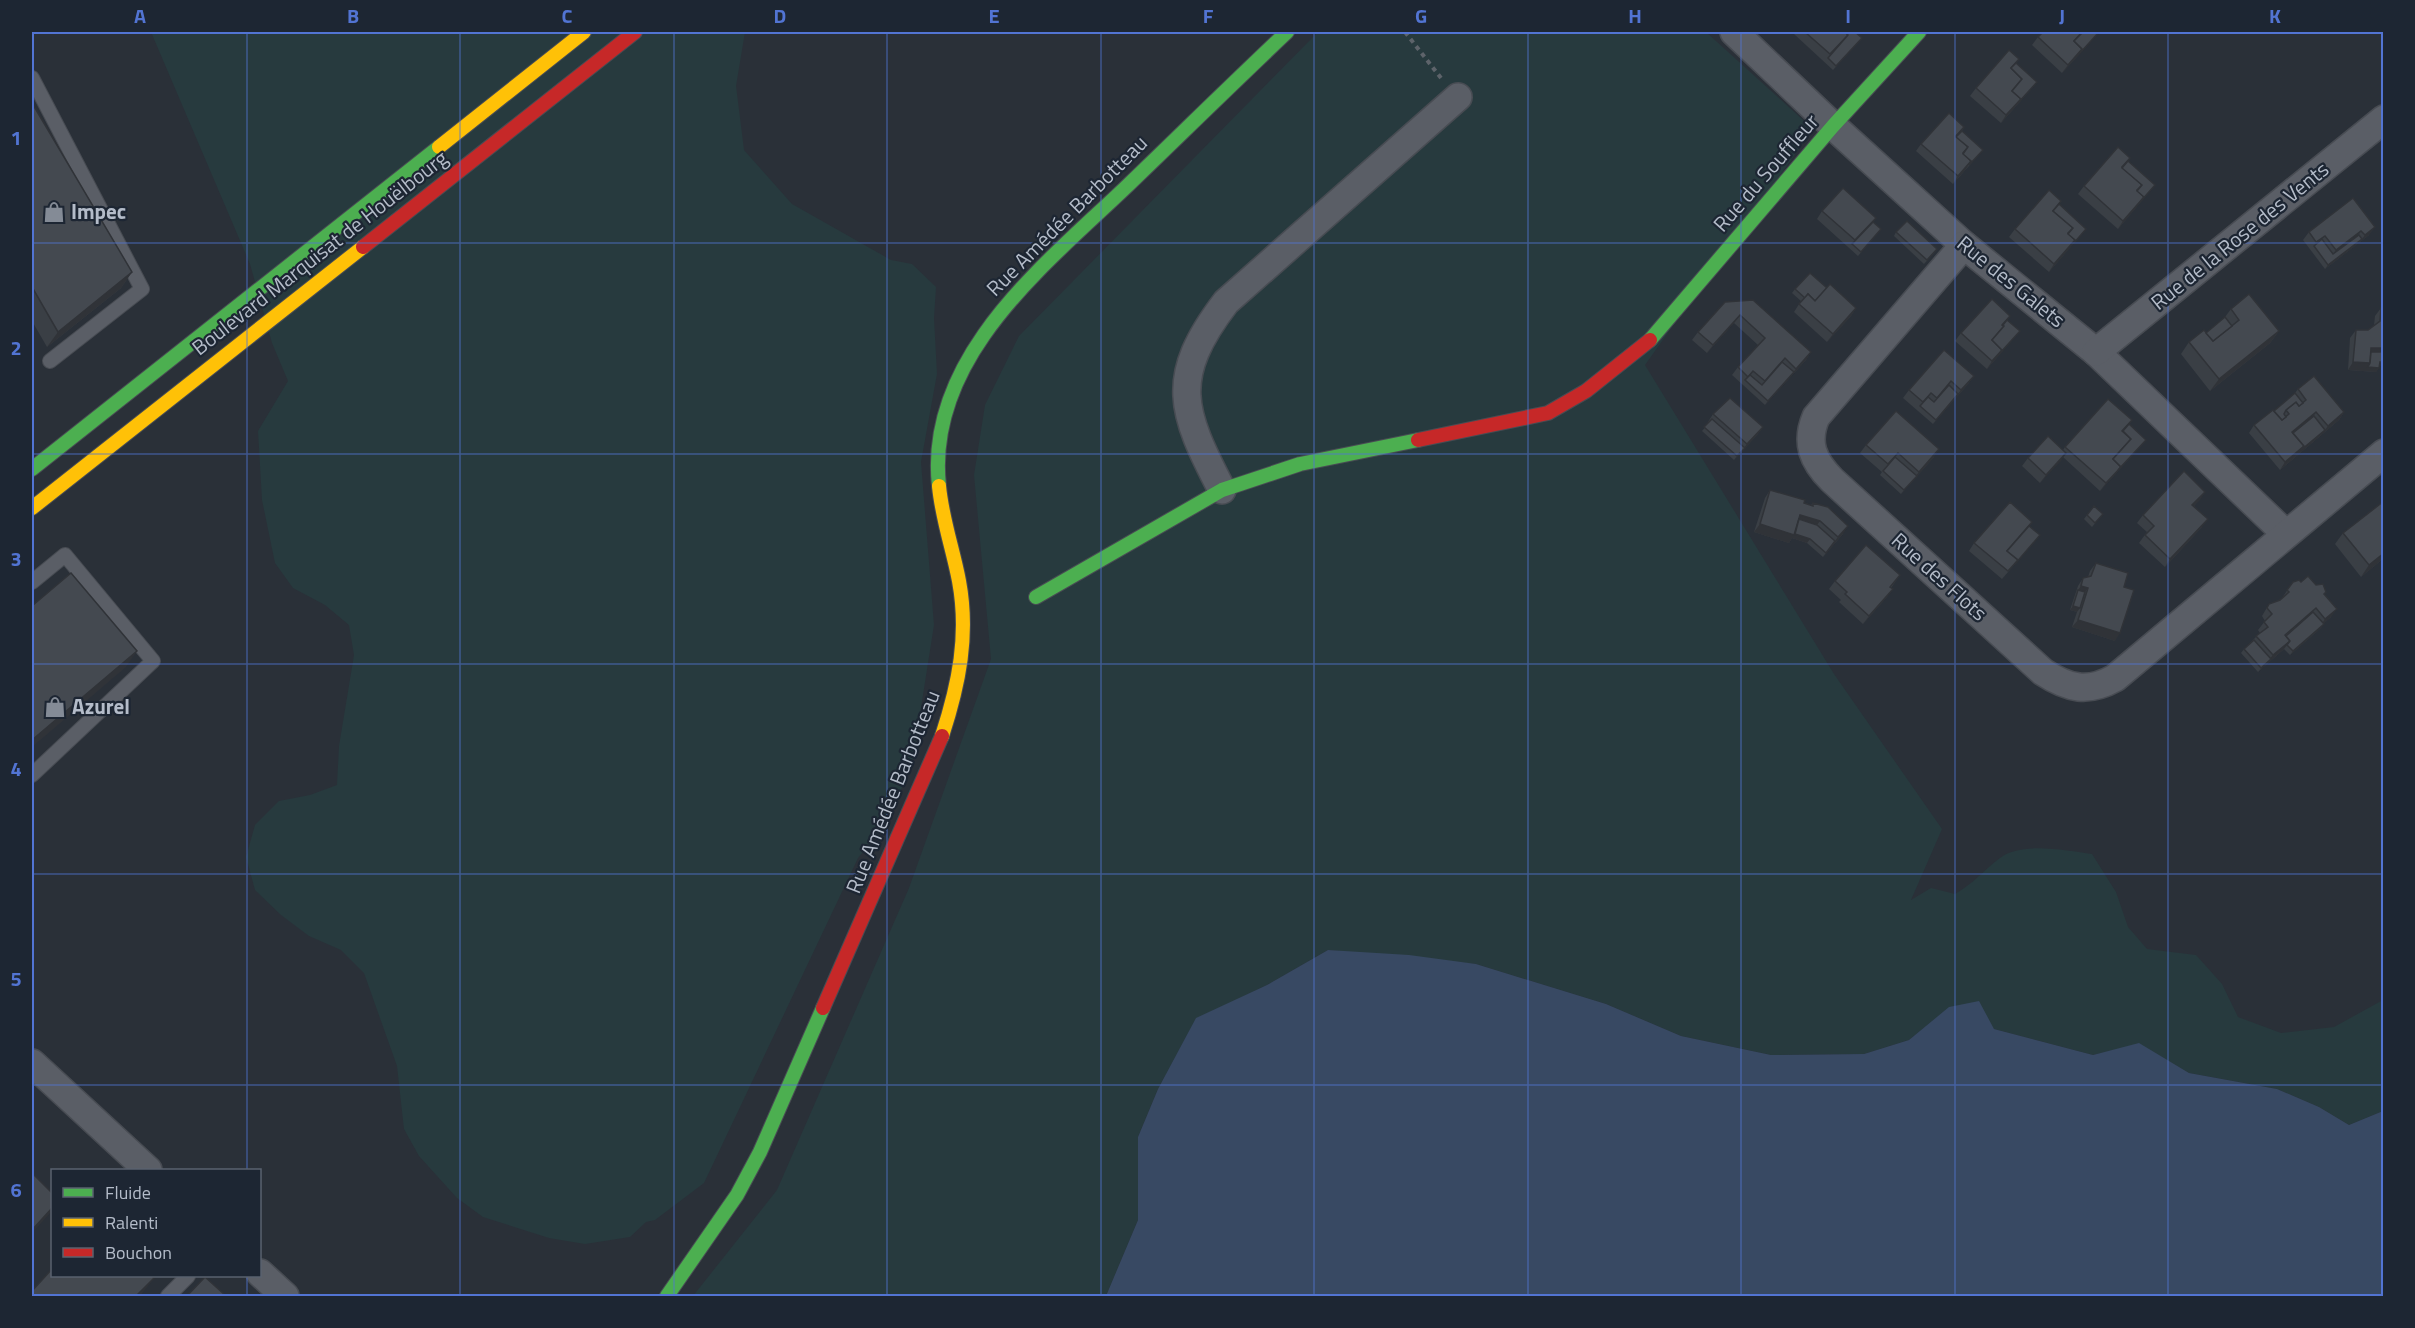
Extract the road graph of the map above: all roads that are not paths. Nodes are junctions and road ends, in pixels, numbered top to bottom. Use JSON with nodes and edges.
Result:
{"nodes":[{"id":1,"x":584,"y":32,"type":"edge"},
{"id":2,"x":635,"y":32,"type":"edge"},
{"id":3,"x":1287,"y":32,"type":"edge"},
{"id":4,"x":1734,"y":32,"type":"edge"},
{"id":5,"x":1919,"y":32,"type":"edge"},
{"id":6,"x":32,"y":78,"type":"edge"},
{"id":7,"x":1458,"y":97,"type":"road end"},
{"id":8,"x":2384,"y":119,"type":"edge"},
{"id":9,"x":1833,"y":126,"type":"junction"},
{"id":10,"x":1964,"y":245,"type":"junction"},
{"id":11,"x":2096,"y":352,"type":"junction"},
{"id":12,"x":50,"y":361,"type":"dead end"},
{"id":13,"x":2384,"y":453,"type":"edge"},
{"id":14,"x":32,"y":469,"type":"edge"},
{"id":15,"x":1222,"y":490,"type":"junction"},
{"id":16,"x":32,"y":508,"type":"edge"},
{"id":17,"x":2286,"y":534,"type":"junction"},
{"id":18,"x":32,"y":582,"type":"edge"},
{"id":19,"x":1036,"y":597,"type":"dead end"},
{"id":20,"x":32,"y":775,"type":"edge"},
{"id":21,"x":32,"y":1063,"type":"edge"},
{"id":22,"x":147,"y":1169,"type":"edge"},
{"id":23,"x":261,"y":1274,"type":"edge"},
{"id":24,"x":186,"y":1277,"type":"edge"},
{"id":25,"x":168,"y":1296,"type":"edge"},
{"id":26,"x":285,"y":1296,"type":"edge"},
{"id":27,"x":667,"y":1296,"type":"edge"}],
"edges":[{"from":1,"to":14,"type":"street","name":"Boulevard Marquisat de Houëlbourg"},
{"from":2,"to":16,"type":"street","name":"Boulevard Marquisat de Houëlbourg"},
{"from":3,"to":27,"type":"street","name":"Rue Amédée Barbotteau"},
{"from":4,"to":9,"type":"street","name":"Rue des Galets"},
{"from":5,"to":9,"type":"street","name":"Rue du Souffleur"},
{"from":6,"to":12,"type":"lane"},
{"from":7,"to":15,"type":"street"},
{"from":8,"to":11,"type":"street","name":"Rue de la Rose des Vents"},
{"from":9,"to":10,"type":"street","name":"Rue des Galets"},
{"from":9,"to":15,"type":"street","name":"Rue du Souffleur"},
{"from":10,"to":11,"type":"street","name":"Rue des Galets"},
{"from":10,"to":17,"type":"street","name":"Rue des Flots"},
{"from":11,"to":17,"type":"street","name":"Rue des Galets"},
{"from":13,"to":17,"type":"street","name":"Rue des Flots"},
{"from":15,"to":19,"type":"street","name":"Rue du Souffleur"},
{"from":18,"to":20,"type":"lane"},
{"from":21,"to":22,"type":"street"},
{"from":23,"to":26,"type":"street"},
{"from":24,"to":25,"type":"lane"}]}
